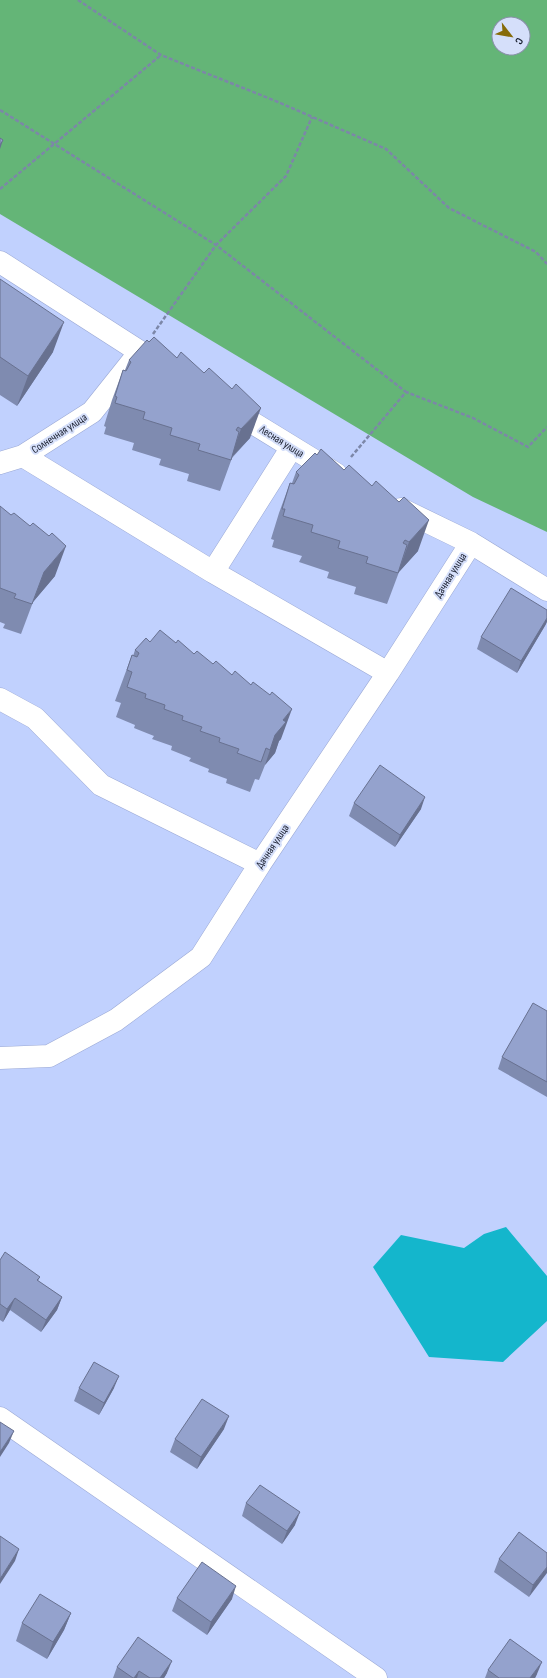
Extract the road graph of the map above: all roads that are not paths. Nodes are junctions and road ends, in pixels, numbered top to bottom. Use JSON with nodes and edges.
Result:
{"nodes":[{"id":1,"x":0,"y":262,"type":"edge"},
{"id":2,"x":139,"y":352,"type":"junction"},
{"id":3,"x":179,"y":377,"type":"edge"},
{"id":4,"x":212,"y":398,"type":"edge"},
{"id":5,"x":292,"y":447,"type":"junction"},
{"id":6,"x":23,"y":456,"type":"junction"},
{"id":7,"x":0,"y":463,"type":"edge"},
{"id":8,"x":343,"y":478,"type":"edge"},
{"id":9,"x":385,"y":500,"type":"edge"},
{"id":10,"x":470,"y":543,"type":"junction"},
{"id":11,"x":213,"y":572,"type":"junction"},
{"id":12,"x":547,"y":590,"type":"edge"},
{"id":13,"x":388,"y":673,"type":"junction"},
{"id":14,"x":0,"y":699,"type":"edge"},
{"id":15,"x":260,"y":864,"type":"junction"},
{"id":16,"x":0,"y":1058,"type":"edge"},
{"id":17,"x":0,"y":1418,"type":"edge"},
{"id":18,"x":376,"y":1678,"type":"edge"}],
"edges":[{"from":1,"to":2,"type":"street"},
{"from":2,"to":3,"type":"street"},
{"from":2,"to":6,"type":"street","name":"Солнечная улица"},
{"from":4,"to":5,"type":"street","name":"Лесная улица"},
{"from":5,"to":8,"type":"street","name":"Лесная улица"},
{"from":5,"to":11,"type":"street"},
{"from":6,"to":7,"type":"street","name":"Солнечная улица"},
{"from":6,"to":11,"type":"street"},
{"from":9,"to":10,"type":"street"},
{"from":10,"to":12,"type":"street"},
{"from":10,"to":13,"type":"street","name":"Дачная улица"},
{"from":11,"to":13,"type":"street"},
{"from":13,"to":15,"type":"street","name":"Дачная улица"},
{"from":14,"to":15,"type":"street"},
{"from":15,"to":16,"type":"street","name":"Дачная улица"},
{"from":17,"to":18,"type":"street"}]}
